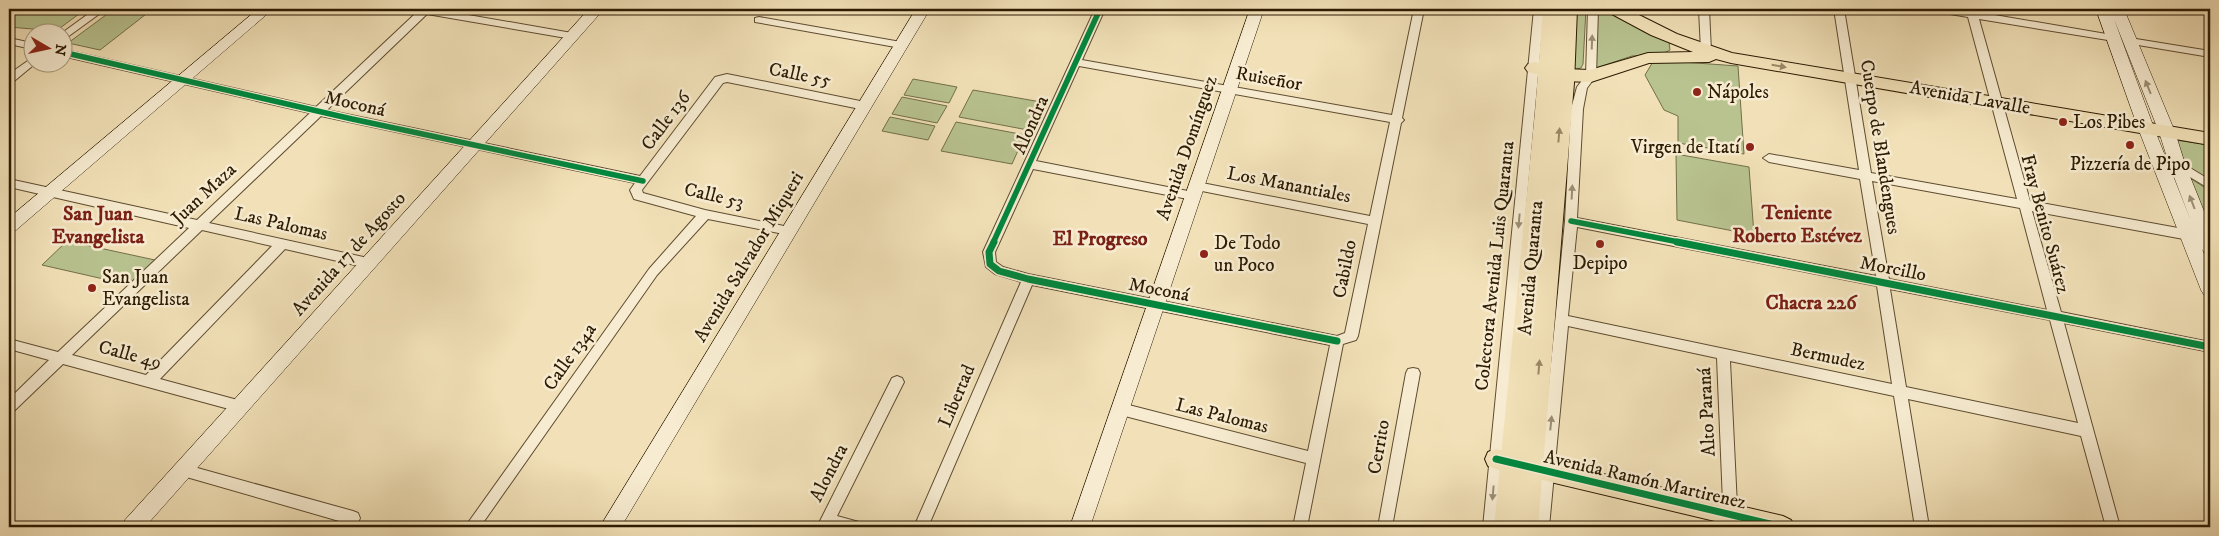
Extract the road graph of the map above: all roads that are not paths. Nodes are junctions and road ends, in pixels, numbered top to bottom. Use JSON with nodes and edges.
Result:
{"nodes":[{"id":1,"x":101,"y":9,"type":"edge"},
{"id":2,"x":266,"y":9,"type":"edge"},
{"id":3,"x":422,"y":9,"type":"edge"},
{"id":4,"x":597,"y":9,"type":"edge"},
{"id":5,"x":923,"y":9,"type":"edge"},
{"id":6,"x":1100,"y":9,"type":"edge"},
{"id":7,"x":1257,"y":9,"type":"edge"},
{"id":8,"x":1419,"y":9,"type":"edge"},
{"id":9,"x":1539,"y":9,"type":"edge"},
{"id":10,"x":1552,"y":9,"type":"edge"},
{"id":11,"x":1568,"y":9,"type":"edge"},
{"id":12,"x":1593,"y":9,"type":"edge"},
{"id":13,"x":1616,"y":9,"type":"edge"},
{"id":14,"x":1704,"y":9,"type":"edge"},
{"id":15,"x":1839,"y":9,"type":"edge"},
{"id":16,"x":1938,"y":9,"type":"edge"},
{"id":17,"x":2103,"y":9,"type":"edge"},
{"id":18,"x":2117,"y":9,"type":"edge"},
{"id":19,"x":1971,"y":11,"type":"edge"},
{"id":20,"x":759,"y":20,"type":"dead end"},
{"id":21,"x":72,"y":31,"type":"edge"},
{"id":22,"x":572,"y":36,"type":"junction"},
{"id":23,"x":2122,"y":40,"type":"junction"},
{"id":24,"x":9,"y":41,"type":"edge"},
{"id":25,"x":22,"y":44,"type":"edge"},
{"id":26,"x":901,"y":45,"type":"junction"},
{"id":27,"x":1706,"y":51,"type":"junction"},
{"id":28,"x":72,"y":54,"type":"edge"},
{"id":29,"x":2210,"y":54,"type":"edge"},
{"id":30,"x":1731,"y":58,"type":"junction"},
{"id":31,"x":1075,"y":62,"type":"junction"},
{"id":32,"x":22,"y":69,"type":"edge"},
{"id":33,"x":1548,"y":71,"type":"junction"},
{"id":34,"x":1591,"y":76,"type":"junction"},
{"id":35,"x":727,"y":78,"type":"joint"},
{"id":36,"x":1850,"y":78,"type":"junction"},
{"id":37,"x":9,"y":79,"type":"edge"},
{"id":38,"x":180,"y":81,"type":"junction"},
{"id":39,"x":1230,"y":89,"type":"junction"},
{"id":40,"x":1996,"y":103,"type":"junction"},
{"id":41,"x":865,"y":106,"type":"junction"},
{"id":42,"x":319,"y":111,"type":"junction"},
{"id":43,"x":1398,"y":120,"type":"junction"},
{"id":44,"x":2146,"y":128,"type":"junction"},
{"id":45,"x":2167,"y":132,"type":"junction"},
{"id":46,"x":2210,"y":139,"type":"edge"},
{"id":47,"x":474,"y":146,"type":"junction"},
{"id":48,"x":1769,"y":158,"type":"dead end"},
{"id":49,"x":1029,"y":164,"type":"junction"},
{"id":50,"x":1574,"y":164,"type":"junction"},
{"id":51,"x":2177,"y":164,"type":"junction"},
{"id":52,"x":1866,"y":176,"type":"junction"},
{"id":53,"x":1555,"y":181,"type":"junction"},
{"id":54,"x":9,"y":183,"type":"edge"},
{"id":55,"x":639,"y":185,"type":"junction"},
{"id":56,"x":2210,"y":185,"type":"edge"},
{"id":57,"x":1195,"y":191,"type":"junction"},
{"id":58,"x":50,"y":193,"type":"junction"},
{"id":59,"x":2025,"y":205,"type":"junction"},
{"id":60,"x":705,"y":214,"type":"junction"},
{"id":61,"x":1374,"y":221,"type":"junction"},
{"id":62,"x":1571,"y":221,"type":"junction"},
{"id":63,"x":199,"y":224,"type":"junction"},
{"id":64,"x":9,"y":227,"type":"edge"},
{"id":65,"x":789,"y":232,"type":"junction"},
{"id":66,"x":2189,"y":235,"type":"junction"},
{"id":67,"x":283,"y":243,"type":"junction"},
{"id":68,"x":2210,"y":247,"type":"edge"},
{"id":69,"x":988,"y":252,"type":"joint"},
{"id":70,"x":368,"y":263,"type":"junction"},
{"id":71,"x":1028,"y":279,"type":"junction"},
{"id":72,"x":1883,"y":282,"type":"junction"},
{"id":73,"x":2210,"y":290,"type":"edge"},
{"id":74,"x":1156,"y":304,"type":"junction"},
{"id":75,"x":2055,"y":316,"type":"junction"},
{"id":76,"x":1562,"y":320,"type":"junction"},
{"id":77,"x":1337,"y":341,"type":"junction"},
{"id":78,"x":9,"y":344,"type":"edge"},
{"id":79,"x":2210,"y":347,"type":"edge"},
{"id":80,"x":1723,"y":354,"type":"junction"},
{"id":81,"x":59,"y":357,"type":"junction"},
{"id":82,"x":1412,"y":373,"type":"dead end"},
{"id":83,"x":149,"y":381,"type":"junction"},
{"id":84,"x":897,"y":382,"type":"dead end"},
{"id":85,"x":1900,"y":392,"type":"junction"},
{"id":86,"x":240,"y":406,"type":"junction"},
{"id":87,"x":9,"y":407,"type":"edge"},
{"id":88,"x":1120,"y":410,"type":"junction"},
{"id":89,"x":2087,"y":431,"type":"junction"},
{"id":90,"x":1315,"y":459,"type":"junction"},
{"id":91,"x":1521,"y":466,"type":"junction"},
{"id":92,"x":183,"y":470,"type":"junction"},
{"id":93,"x":353,"y":518,"type":"dead end"},
{"id":94,"x":1731,"y":521,"type":"edge"},
{"id":95,"x":826,"y":524,"type":"edge"},
{"id":96,"x":132,"y":527,"type":"edge"},
{"id":97,"x":472,"y":527,"type":"edge"},
{"id":98,"x":610,"y":527,"type":"edge"},
{"id":99,"x":854,"y":527,"type":"edge"},
{"id":100,"x":920,"y":527,"type":"edge"},
{"id":101,"x":1080,"y":527,"type":"edge"},
{"id":102,"x":1300,"y":527,"type":"edge"},
{"id":103,"x":1385,"y":527,"type":"edge"},
{"id":104,"x":1490,"y":527,"type":"edge"},
{"id":105,"x":1508,"y":527,"type":"edge"},
{"id":106,"x":1525,"y":527,"type":"edge"},
{"id":107,"x":1542,"y":527,"type":"edge"},
{"id":108,"x":1783,"y":527,"type":"edge"},
{"id":109,"x":1922,"y":527,"type":"edge"},
{"id":110,"x":2113,"y":527,"type":"edge"}],
"edges":[{"from":1,"to":21,"type":"street"},
{"from":2,"to":38,"type":"main road"},
{"from":3,"to":22,"type":"street"},
{"from":3,"to":42,"type":"street","name":"Juan Maza"},
{"from":4,"to":22,"type":"main road","name":"Avenida 17 de Agosto"},
{"from":5,"to":26,"type":"main road","name":"Avenida Salvador Miqueri"},
{"from":6,"to":31,"type":"street","name":"Alondra"},
{"from":7,"to":39,"type":"main road","name":"Avenida Domínguez"},
{"from":8,"to":43,"type":"street","name":"Cabildo"},
{"from":9,"to":33,"type":"street"},
{"from":10,"to":33,"type":"highway","name":"Avenida Quaranta"},
{"from":11,"to":33,"type":"highway","name":"Avenida Quaranta"},
{"from":34,"to":12,"type":"street","one_way":true},
{"from":13,"to":27,"type":"main road","name":"Avenida Lavalle"},
{"from":14,"to":27,"type":"street"},
{"from":15,"to":36,"type":"street","name":"Cuerpo de Blandengues"},
{"from":16,"to":19,"type":"street"},
{"from":17,"to":23,"type":"main road"},
{"from":18,"to":23,"type":"main road"},
{"from":19,"to":23,"type":"street"},
{"from":19,"to":40,"type":"street","name":"Fray Benito Suárez"},
{"from":20,"to":26,"type":"street"},
{"from":22,"to":47,"type":"main road","name":"Avenida 17 de Agosto"},
{"from":23,"to":29,"type":"street"},
{"from":23,"to":44,"type":"main road"},
{"from":45,"to":23,"type":"main road","one_way":true},
{"from":24,"to":25,"type":"street"},
{"from":26,"to":41,"type":"main road","name":"Avenida Salvador Miqueri"},
{"from":27,"to":30,"type":"main road","name":"Avenida Lavalle"},
{"from":28,"to":38,"type":"street","name":"Moconá"},
{"from":30,"to":34,"type":"main road","name":"Avenida Lavalle"},
{"from":30,"to":36,"type":"main road","name":"Avenida Lavalle","one_way":true},
{"from":31,"to":39,"type":"street","name":"Ruiseñor"},
{"from":31,"to":49,"type":"street","name":"Alondra"},
{"from":32,"to":37,"type":"street"},
{"from":33,"to":34,"type":"main road","name":"Avenida Lavalle"},
{"from":53,"to":33,"type":"highway","name":"Avenida Quaranta","one_way":true},
{"from":33,"to":91,"type":"highway","name":"Avenida Quaranta","one_way":true},
{"from":34,"to":50,"type":"street"},
{"from":35,"to":41,"type":"street","name":"Calle 55"},
{"from":35,"to":55,"type":"street","name":"Calle 136"},
{"from":36,"to":40,"type":"main road","name":"Avenida Lavalle"},
{"from":36,"to":52,"type":"street","name":"Cuerpo de Blandengues"},
{"from":38,"to":42,"type":"street","name":"Moconá"},
{"from":38,"to":58,"type":"main road"},
{"from":39,"to":43,"type":"street","name":"Ruiseñor"},
{"from":39,"to":57,"type":"main road","name":"Avenida Domínguez"},
{"from":40,"to":44,"type":"main road","name":"Avenida Lavalle"},
{"from":40,"to":59,"type":"street","name":"Fray Benito Suárez"},
{"from":41,"to":65,"type":"main road","name":"Avenida Salvador Miqueri"},
{"from":42,"to":47,"type":"street","name":"Moconá"},
{"from":42,"to":63,"type":"street","name":"Juan Maza"},
{"from":43,"to":61,"type":"street","name":"Cabildo"},
{"from":44,"to":45,"type":"main road","name":"Avenida Lavalle"},
{"from":44,"to":66,"type":"main road"},
{"from":45,"to":46,"type":"main road","name":"Avenida Lavalle"},
{"from":45,"to":51,"type":"main road"},
{"from":47,"to":55,"type":"street","name":"Moconá"},
{"from":47,"to":70,"type":"main road","name":"Avenida 17 de Agosto"},
{"from":48,"to":52,"type":"street"},
{"from":49,"to":57,"type":"street","name":"Los Manantiales"},
{"from":49,"to":69,"type":"street","name":"Alondra"},
{"from":50,"to":53,"type":"highway"},
{"from":62,"to":50,"type":"street","one_way":true},
{"from":51,"to":56,"type":"street"},
{"from":68,"to":51,"type":"main road","one_way":true},
{"from":52,"to":59,"type":"street"},
{"from":52,"to":72,"type":"street","name":"Cuerpo de Blandengues"},
{"from":91,"to":53,"type":"highway","name":"Avenida Quaranta","one_way":true},
{"from":54,"to":58,"type":"street","name":"Las Palomas"},
{"from":55,"to":60,"type":"street","name":"Calle 53"},
{"from":57,"to":61,"type":"street","name":"Los Manantiales"},
{"from":57,"to":74,"type":"main road","name":"Avenida Domínguez"},
{"from":58,"to":63,"type":"street","name":"Las Palomas"},
{"from":58,"to":64,"type":"main road"},
{"from":59,"to":66,"type":"street"},
{"from":59,"to":75,"type":"street","name":"Fray Benito Suárez"},
{"from":60,"to":65,"type":"street","name":"Calle 53"},
{"from":60,"to":97,"type":"street","name":"Calle 134a"},
{"from":61,"to":77,"type":"street","name":"Cabildo"},
{"from":62,"to":72,"type":"street","name":"Morcillo"},
{"from":62,"to":76,"type":"street"},
{"from":63,"to":67,"type":"street","name":"Las Palomas"},
{"from":63,"to":81,"type":"street","name":"Juan Maza"},
{"from":65,"to":98,"type":"main road","name":"Avenida Salvador Miqueri"},
{"from":66,"to":73,"type":"main road"},
{"from":67,"to":70,"type":"street","name":"Las Palomas"},
{"from":67,"to":83,"type":"street"},
{"from":69,"to":71,"type":"street","name":"Moconá"},
{"from":70,"to":86,"type":"main road","name":"Avenida 17 de Agosto"},
{"from":71,"to":74,"type":"street","name":"Moconá"},
{"from":71,"to":100,"type":"street","name":"Libertad"},
{"from":72,"to":75,"type":"street","name":"Morcillo"},
{"from":72,"to":85,"type":"street","name":"Cuerpo de Blandengues"},
{"from":74,"to":77,"type":"street","name":"Moconá"},
{"from":74,"to":88,"type":"main road","name":"Avenida Domínguez"},
{"from":75,"to":79,"type":"street","name":"Morcillo"},
{"from":75,"to":89,"type":"street","name":"Fray Benito Suárez"},
{"from":76,"to":80,"type":"street","name":"Bermudez"},
{"from":91,"to":76,"type":"street","one_way":true},
{"from":77,"to":90,"type":"street"},
{"from":78,"to":81,"type":"street","name":"Calle 49"},
{"from":80,"to":85,"type":"street","name":"Bermudez"},
{"from":80,"to":94,"type":"street","name":"Alto Paraná"},
{"from":81,"to":83,"type":"street","name":"Calle 49"},
{"from":81,"to":87,"type":"street","name":"Juan Maza"},
{"from":82,"to":103,"type":"street","name":"Cerrito"},
{"from":83,"to":86,"type":"street","name":"Calle 49"},
{"from":84,"to":95,"type":"street","name":"Alondra"},
{"from":85,"to":89,"type":"street","name":"Bermudez"},
{"from":85,"to":109,"type":"street","name":"Cuerpo de Blandengues"},
{"from":86,"to":92,"type":"main road","name":"Avenida 17 de Agosto"},
{"from":88,"to":90,"type":"street","name":"Las Palomas"},
{"from":88,"to":101,"type":"main road","name":"Avenida Domínguez"},
{"from":89,"to":110,"type":"street","name":"Fray Benito Suárez"},
{"from":90,"to":102,"type":"street"},
{"from":91,"to":94,"type":"main road","name":"Avenida Ramón Martirenez"},
{"from":91,"to":104,"type":"street","one_way":true},
{"from":91,"to":105,"type":"highway","name":"Avenida Quaranta"},
{"from":91,"to":106,"type":"highway","name":"Avenida Quaranta"},
{"from":91,"to":107,"type":"street"},
{"from":92,"to":93,"type":"street"},
{"from":92,"to":96,"type":"main road","name":"Avenida 17 de Agosto"},
{"from":94,"to":108,"type":"main road","name":"Avenida Ramón Martirenez"},
{"from":95,"to":99,"type":"street"}]}
